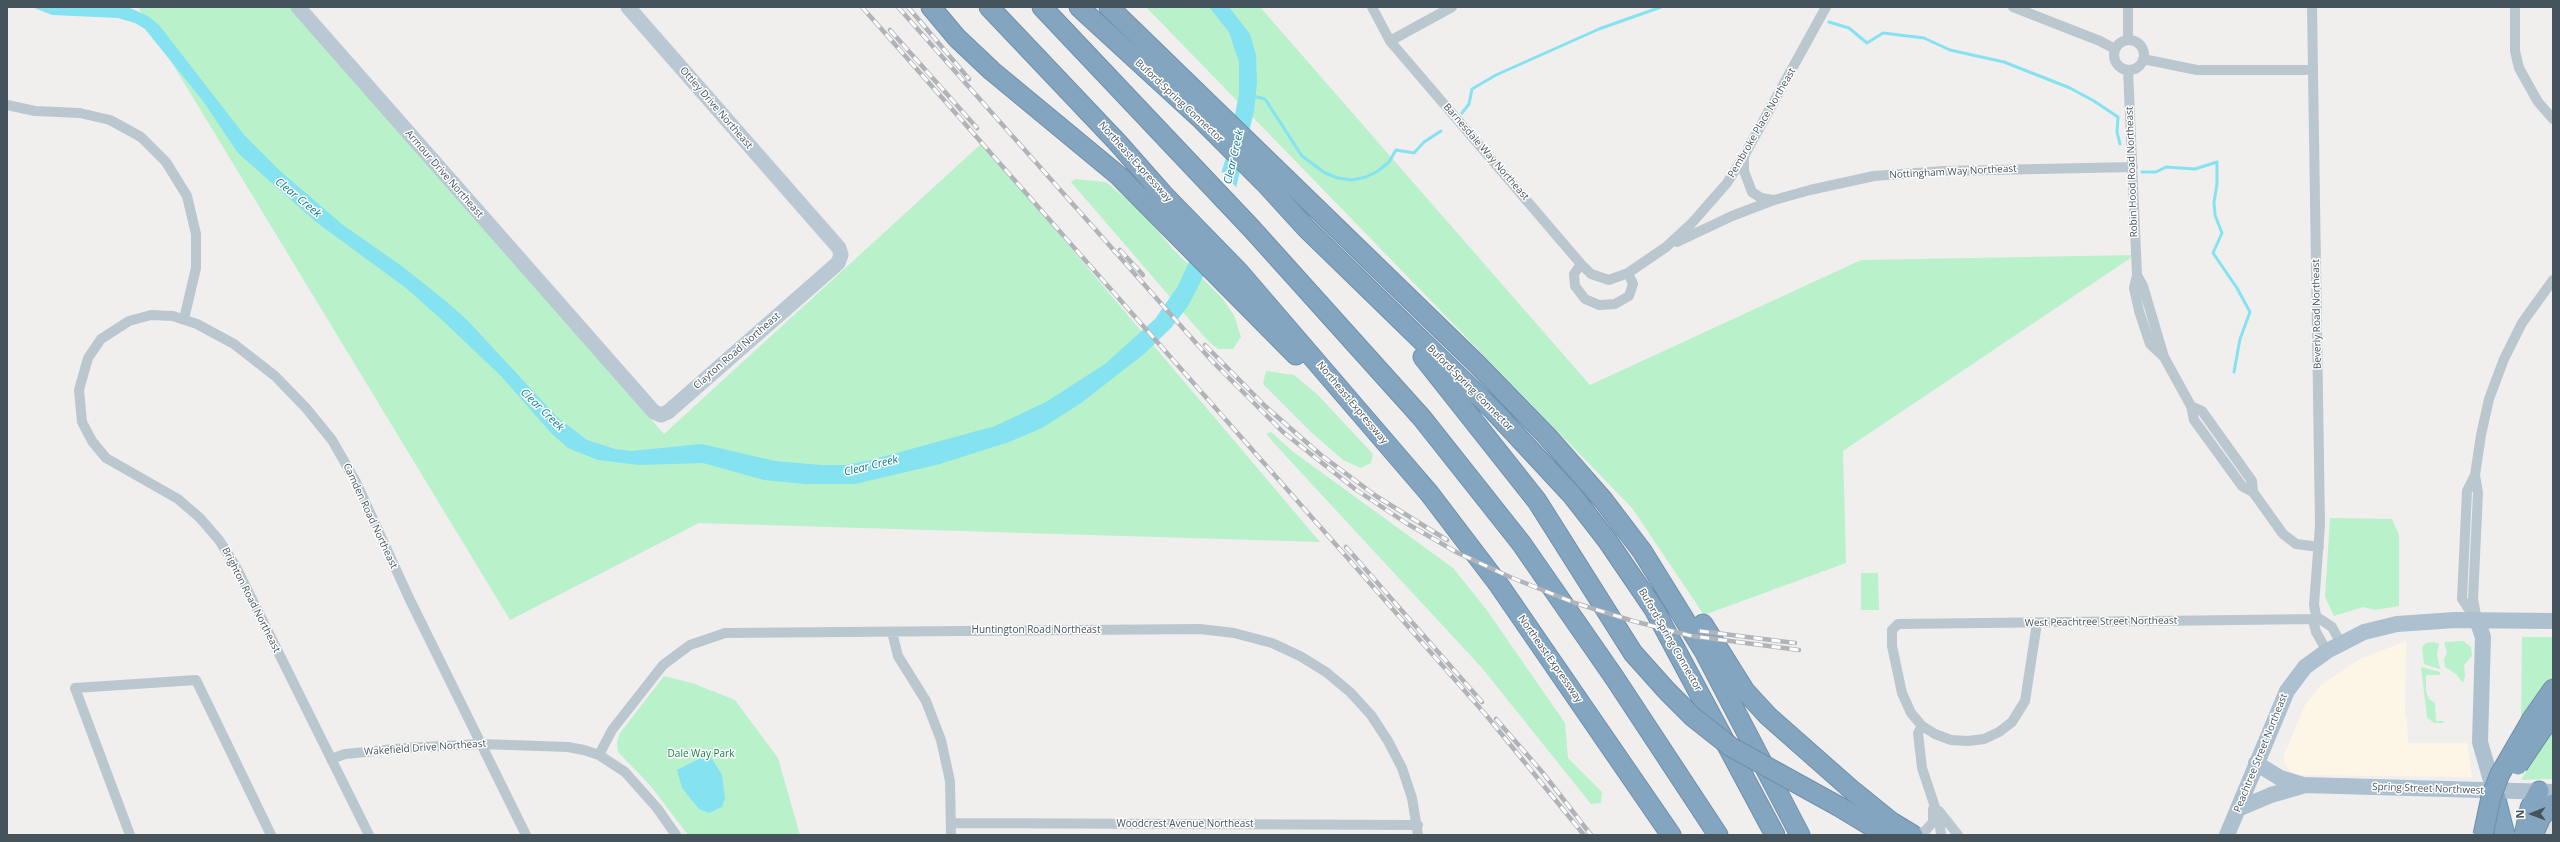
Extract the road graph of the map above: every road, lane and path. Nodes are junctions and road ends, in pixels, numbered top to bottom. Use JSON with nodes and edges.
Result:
{"nodes":[{"id":1,"x":298,"y":7,"type":"edge"},
{"id":2,"x":628,"y":7,"type":"edge"},
{"id":3,"x":931,"y":7,"type":"edge"},
{"id":4,"x":988,"y":7,"type":"edge"},
{"id":5,"x":1042,"y":7,"type":"edge"},
{"id":6,"x":1079,"y":7,"type":"edge"},
{"id":7,"x":1109,"y":7,"type":"edge"},
{"id":8,"x":1372,"y":7,"type":"edge"},
{"id":9,"x":1452,"y":7,"type":"edge"},
{"id":10,"x":1826,"y":7,"type":"edge"},
{"id":11,"x":2013,"y":7,"type":"edge"},
{"id":12,"x":2128,"y":7,"type":"edge"},
{"id":13,"x":2312,"y":7,"type":"edge"},
{"id":14,"x":2515,"y":7,"type":"edge"},
{"id":15,"x":2128,"y":40,"type":"junction"},
{"id":16,"x":1390,"y":41,"type":"junction"},
{"id":17,"x":2115,"y":49,"type":"junction"},
{"id":18,"x":2143,"y":59,"type":"junction"},
{"id":19,"x":2128,"y":70,"type":"junction"},
{"id":20,"x":2313,"y":70,"type":"junction"},
{"id":21,"x":7,"y":105,"type":"edge"},
{"id":22,"x":1206,"y":113,"type":"junction"},
{"id":23,"x":2553,"y":119,"type":"edge"},
{"id":24,"x":1744,"y":156,"type":"junction"},
{"id":25,"x":2133,"y":167,"type":"junction"},
{"id":26,"x":1271,"y":176,"type":"junction"},
{"id":27,"x":1774,"y":200,"type":"junction"},
{"id":28,"x":804,"y":208,"type":"joint"},
{"id":29,"x":1666,"y":246,"type":"junction"},
{"id":30,"x":1336,"y":256,"type":"junction"},
{"id":31,"x":1581,"y":264,"type":"junction"},
{"id":32,"x":1628,"y":272,"type":"junction"},
{"id":33,"x":2553,"y":280,"type":"edge"},
{"id":34,"x":184,"y":318,"type":"junction"},
{"id":35,"x":591,"y":340,"type":"joint"},
{"id":36,"x":1324,"y":371,"type":"junction"},
{"id":37,"x":2319,"y":547,"type":"junction"},
{"id":38,"x":1642,"y":551,"type":"junction"},
{"id":39,"x":2317,"y":620,"type":"junction"},
{"id":40,"x":2476,"y":620,"type":"junction"},
{"id":41,"x":2553,"y":621,"type":"edge"},
{"id":42,"x":2037,"y":623,"type":"junction"},
{"id":43,"x":892,"y":632,"type":"junction"},
{"id":44,"x":2333,"y":647,"type":"junction"},
{"id":45,"x":2553,"y":688,"type":"edge"},
{"id":46,"x":2543,"y":721,"type":"edge"},
{"id":47,"x":1922,"y":726,"type":"junction"},
{"id":48,"x":481,"y":744,"type":"junction"},
{"id":49,"x":599,"y":755,"type":"junction"},
{"id":50,"x":331,"y":759,"type":"junction"},
{"id":51,"x":2256,"y":763,"type":"junction"},
{"id":52,"x":2303,"y":785,"type":"junction"},
{"id":53,"x":2494,"y":791,"type":"junction"},
{"id":54,"x":2546,"y":791,"type":"edge"},
{"id":55,"x":1931,"y":799,"type":"junction"},
{"id":56,"x":2553,"y":804,"type":"edge"},
{"id":57,"x":2238,"y":809,"type":"junction"},
{"id":58,"x":952,"y":823,"type":"junction"},
{"id":59,"x":1418,"y":830,"type":"edge"},
{"id":60,"x":130,"y":835,"type":"edge"},
{"id":61,"x":271,"y":835,"type":"edge"},
{"id":62,"x":369,"y":835,"type":"edge"},
{"id":63,"x":526,"y":835,"type":"edge"},
{"id":64,"x":676,"y":835,"type":"edge"},
{"id":65,"x":951,"y":835,"type":"edge"},
{"id":66,"x":1671,"y":835,"type":"edge"},
{"id":67,"x":1718,"y":835,"type":"edge"},
{"id":68,"x":1775,"y":835,"type":"edge"},
{"id":69,"x":1800,"y":835,"type":"edge"},
{"id":70,"x":1886,"y":835,"type":"edge"},
{"id":71,"x":1912,"y":835,"type":"edge"},
{"id":72,"x":1917,"y":835,"type":"edge"},
{"id":73,"x":1941,"y":835,"type":"edge"},
{"id":74,"x":1958,"y":835,"type":"edge"},
{"id":75,"x":2227,"y":835,"type":"edge"},
{"id":76,"x":2483,"y":835,"type":"edge"},
{"id":77,"x":2490,"y":835,"type":"edge"},
{"id":78,"x":2505,"y":835,"type":"edge"},
{"id":79,"x":2524,"y":835,"type":"edge"},
{"id":80,"x":2533,"y":835,"type":"edge"}],
"edges":[{"from":1,"to":35,"type":"street","name":"Armour Drive Northeast"},
{"from":2,"to":28,"type":"street","name":"Ottley Drive Northeast"},
{"from":3,"to":36,"type":"highway"},
{"from":4,"to":36,"type":"highway","name":"Northeast Expressway"},
{"from":5,"to":67,"type":"highway"},
{"from":6,"to":22,"type":"highway","name":"Buford-Spring Connector"},
{"from":7,"to":22,"type":"highway","name":"Buford-Spring Connector"},
{"from":8,"to":16,"type":"street","name":"Barnesdale Way Northeast"},
{"from":9,"to":16,"type":"street"},
{"from":10,"to":24,"type":"street","name":"Pembroke Place Northeast"},
{"from":11,"to":17,"type":"street"},
{"from":12,"to":15,"type":"street"},
{"from":13,"to":20,"type":"street","name":"Beverly Road Northeast"},
{"from":14,"to":23,"type":"street"},
{"from":15,"to":17,"type":"street"},
{"from":15,"to":18,"type":"street"},
{"from":16,"to":31,"type":"street","name":"Barnesdale Way Northeast"},
{"from":17,"to":19,"type":"street"},
{"from":18,"to":19,"type":"street"},
{"from":18,"to":20,"type":"street"},
{"from":19,"to":25,"type":"street","name":"Robin Hood Road Northeast"},
{"from":20,"to":37,"type":"street","name":"Beverly Road Northeast"},
{"from":21,"to":34,"type":"street"},
{"from":22,"to":26,"type":"highway","name":"Buford-Spring Connector"},
{"from":24,"to":27,"type":"street"},
{"from":24,"to":29,"type":"street","name":"Pembroke Place Northeast"},
{"from":25,"to":27,"type":"street","name":"Nottingham Way Northeast"},
{"from":25,"to":37,"type":"street","name":"Robin Hood Road Northeast"},
{"from":26,"to":30,"type":"highway","name":"Buford-Spring Connector"},
{"from":26,"to":38,"type":"highway","name":"Buford-Spring Connector"},
{"from":27,"to":29,"type":"street","name":"Nottingham Way Northeast"},
{"from":28,"to":35,"type":"street","name":"Clayton Road Northeast"},
{"from":29,"to":32,"type":"street","name":"Barnesdale Way Northeast"},
{"from":30,"to":68,"type":"highway","name":"Buford-Spring Connector"},
{"from":30,"to":70,"type":"highway","bridge":true},
{"from":31,"to":32,"type":"street","name":"Barnesdale Way Northeast"},
{"from":31,"to":32,"type":"street"},
{"from":33,"to":40,"type":"street"},
{"from":34,"to":48,"type":"street","name":"Camden Road Northeast"},
{"from":34,"to":50,"type":"street","name":"Brighton Road Northeast"},
{"from":36,"to":66,"type":"highway","name":"Northeast Expressway"},
{"from":37,"to":39,"type":"street","name":"Beverly Road Northeast"},
{"from":38,"to":69,"type":"highway","name":"Buford-Spring Connector"},
{"from":38,"to":71,"type":"highway"},
{"from":39,"to":42,"type":"street","name":"West Peachtree Street Northeast"},
{"from":39,"to":44,"type":"street"},
{"from":39,"to":44,"type":"street"},
{"from":40,"to":41,"type":"main road","name":"Peachtree Street Northeast"},
{"from":40,"to":44,"type":"main road","name":"Peachtree Street Northeast"},
{"from":40,"to":53,"type":"main road"},
{"from":42,"to":47,"type":"street"},
{"from":42,"to":47,"type":"street","name":"West Peachtree Street Northeast"},
{"from":43,"to":49,"type":"street","name":"Huntington Road Northeast"},
{"from":43,"to":58,"type":"street"},
{"from":43,"to":59,"type":"street","name":"Huntington Road Northeast"},
{"from":44,"to":51,"type":"main road","name":"Peachtree Street Northeast"},
{"from":45,"to":46,"type":"highway"},
{"from":46,"to":76,"type":"highway","bridge":true},
{"from":46,"to":77,"type":"highway","bridge":true},
{"from":47,"to":55,"type":"street"},
{"from":48,"to":49,"type":"street","name":"Wakefield Drive Northeast"},
{"from":48,"to":50,"type":"street","name":"Wakefield Drive Northeast"},
{"from":48,"to":63,"type":"street","name":"Camden Road Northeast"},
{"from":49,"to":64,"type":"street","name":"Wakefield Drive Northeast"},
{"from":50,"to":62,"type":"street","name":"Brighton Road Northeast"},
{"from":51,"to":52,"type":"main road","name":"Spring Street Northwest"},
{"from":51,"to":57,"type":"main road","name":"Peachtree Street Northeast"},
{"from":52,"to":53,"type":"main road","name":"Spring Street Northwest"},
{"from":52,"to":57,"type":"main road","name":"Spring Street Northwest"},
{"from":53,"to":54,"type":"main road","name":"Spring Street Northwest"},
{"from":53,"to":78,"type":"highway"},
{"from":54,"to":79,"type":"highway"},
{"from":55,"to":72,"type":"street"},
{"from":55,"to":73,"type":"street"},
{"from":55,"to":74,"type":"street"},
{"from":56,"to":80,"type":"highway"},
{"from":57,"to":75,"type":"main road","name":"Peachtree Street Northeast"},
{"from":58,"to":59,"type":"street","name":"Woodcrest Avenue Northeast"},
{"from":58,"to":65,"type":"street"},
{"from":60,"to":61,"type":"street"}]}
